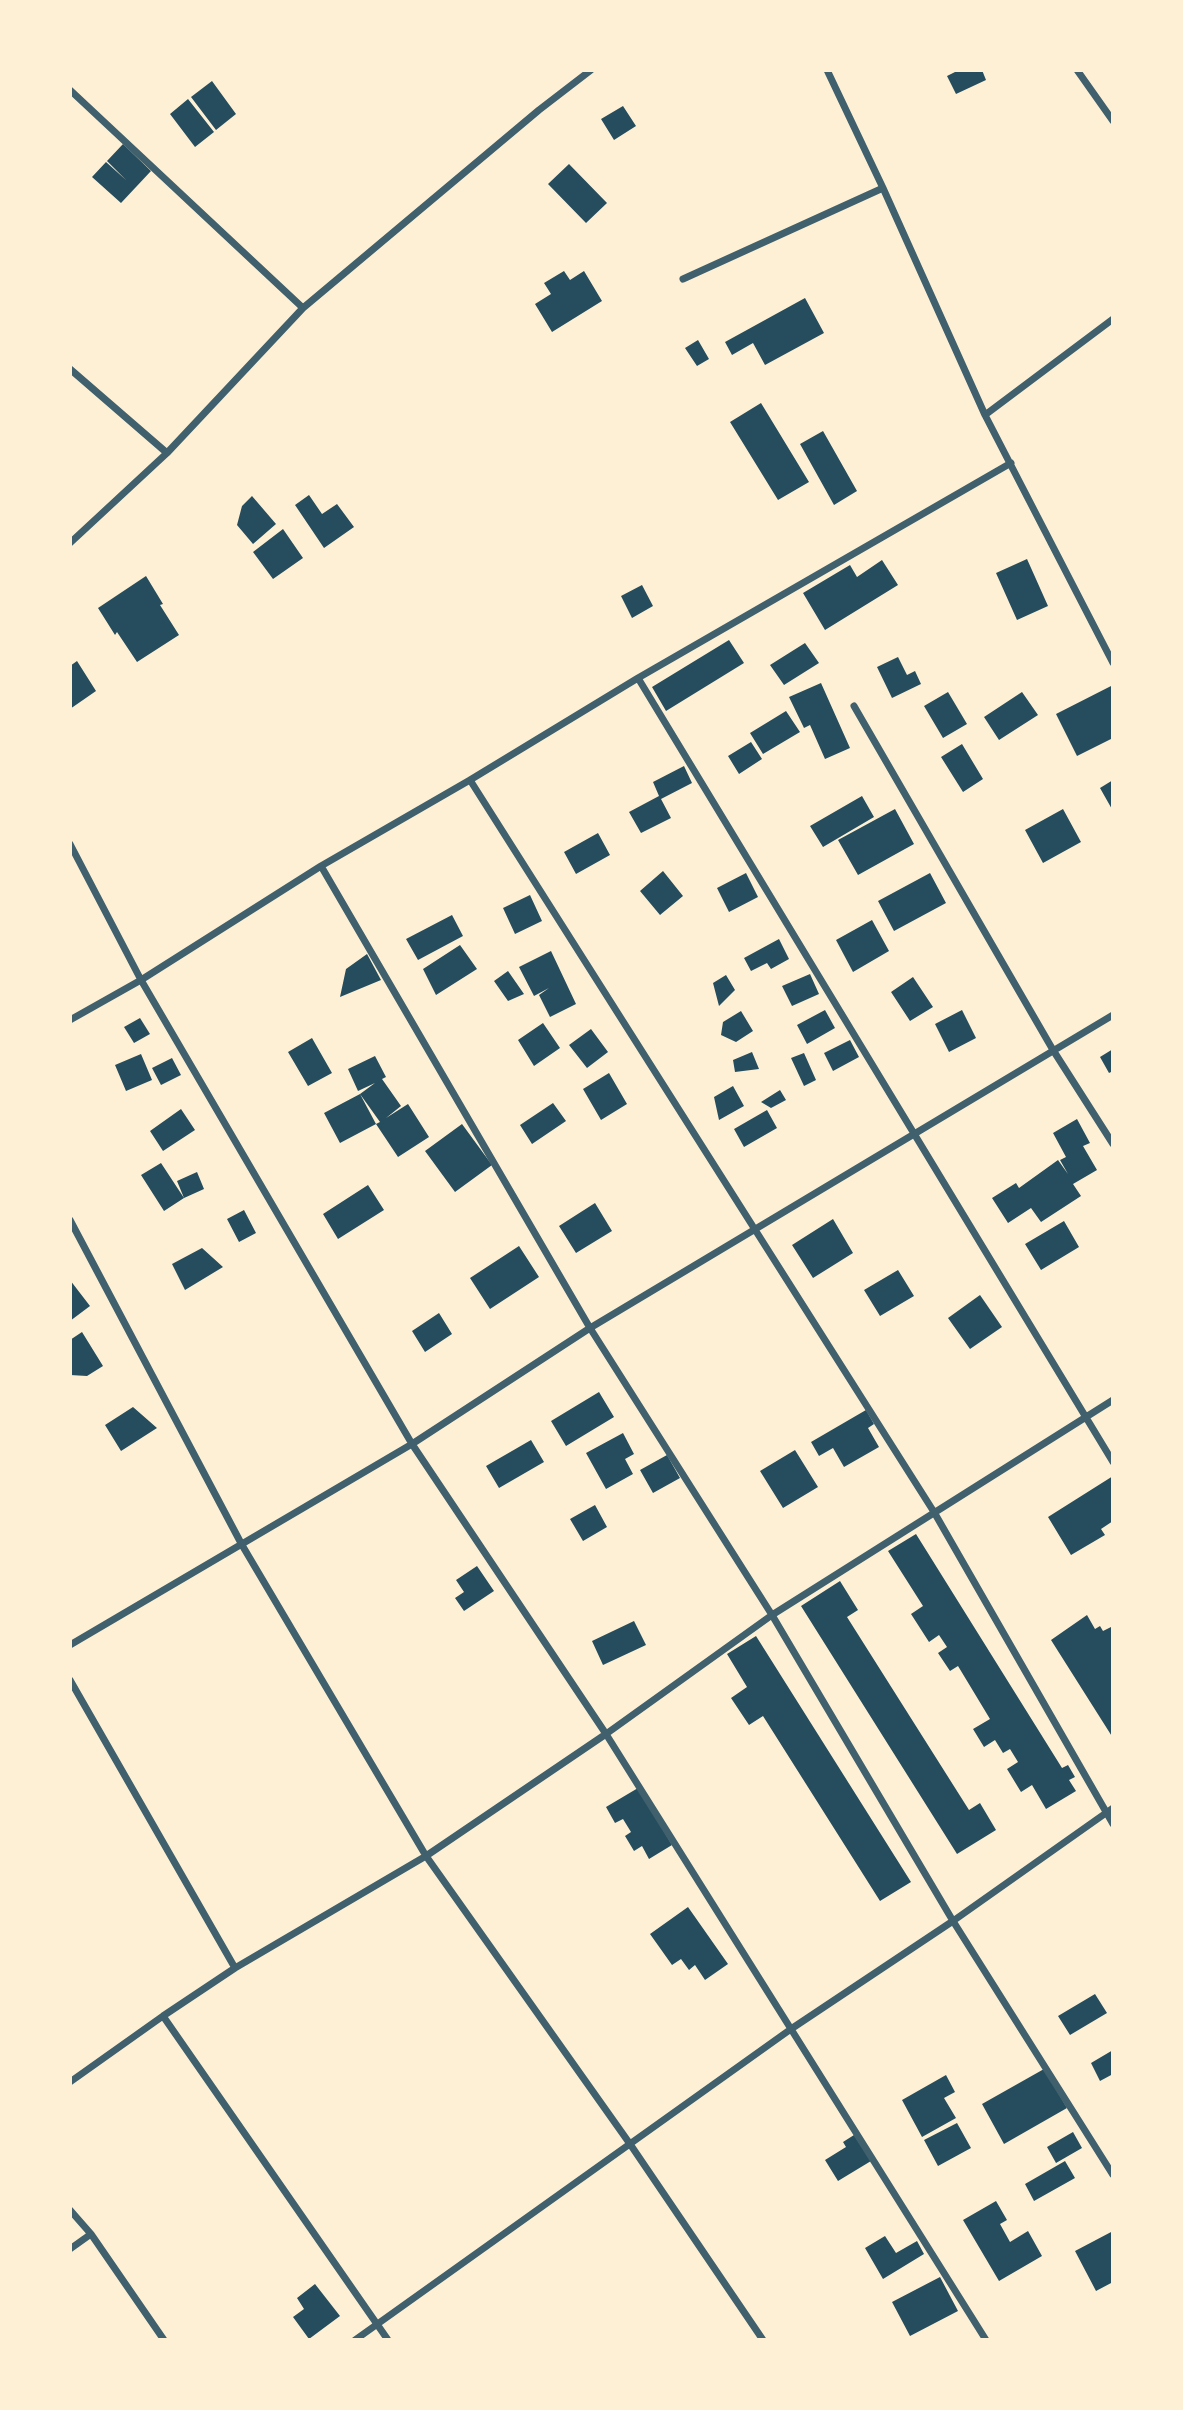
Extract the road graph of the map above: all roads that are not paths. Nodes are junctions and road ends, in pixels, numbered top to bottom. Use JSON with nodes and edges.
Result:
{"nodes":[{"id":1,"x":591,"y":70,"type":"edge"},
{"id":2,"x":827,"y":70,"type":"edge"},
{"id":3,"x":1077,"y":70,"type":"edge"},
{"id":4,"x":70,"y":90,"type":"edge"},
{"id":5,"x":1113,"y":121,"type":"edge"},
{"id":6,"x":883,"y":188,"type":"junction"},
{"id":7,"x":683,"y":279,"type":"dead end"},
{"id":8,"x":303,"y":308,"type":"junction"},
{"id":9,"x":1113,"y":319,"type":"edge"},
{"id":10,"x":70,"y":369,"type":"edge"},
{"id":11,"x":985,"y":415,"type":"junction"},
{"id":12,"x":167,"y":453,"type":"junction"},
{"id":13,"x":1011,"y":463,"type":"junction"},
{"id":14,"x":70,"y":543,"type":"edge"},
{"id":15,"x":1113,"y":663,"type":"edge"},
{"id":16,"x":638,"y":678,"type":"junction"},
{"id":17,"x":854,"y":706,"type":"dead end"},
{"id":18,"x":470,"y":780,"type":"junction"},
{"id":19,"x":70,"y":844,"type":"edge"},
{"id":20,"x":321,"y":866,"type":"junction"},
{"id":21,"x":142,"y":980,"type":"junction"},
{"id":22,"x":1113,"y":1015,"type":"edge"},
{"id":23,"x":70,"y":1020,"type":"edge"},
{"id":24,"x":1053,"y":1050,"type":"junction"},
{"id":25,"x":915,"y":1135,"type":"junction"},
{"id":26,"x":1113,"y":1143,"type":"edge"},
{"id":27,"x":70,"y":1220,"type":"edge"},
{"id":28,"x":754,"y":1229,"type":"junction"},
{"id":29,"x":590,"y":1328,"type":"junction"},
{"id":30,"x":1113,"y":1400,"type":"edge"},
{"id":31,"x":1085,"y":1419,"type":"junction"},
{"id":32,"x":412,"y":1444,"type":"junction"},
{"id":33,"x":1113,"y":1462,"type":"edge"},
{"id":34,"x":934,"y":1512,"type":"junction"},
{"id":35,"x":242,"y":1545,"type":"junction"},
{"id":36,"x":772,"y":1615,"type":"junction"},
{"id":37,"x":70,"y":1645,"type":"edge"},
{"id":38,"x":70,"y":1680,"type":"edge"},
{"id":39,"x":606,"y":1734,"type":"junction"},
{"id":40,"x":1109,"y":1811,"type":"edge"},
{"id":41,"x":1113,"y":1824,"type":"edge"},
{"id":42,"x":426,"y":1856,"type":"junction"},
{"id":43,"x":953,"y":1921,"type":"junction"},
{"id":44,"x":236,"y":1968,"type":"junction"},
{"id":45,"x":163,"y":2016,"type":"junction"},
{"id":46,"x":791,"y":2029,"type":"junction"},
{"id":47,"x":70,"y":2082,"type":"edge"},
{"id":48,"x":630,"y":2144,"type":"junction"},
{"id":49,"x":1113,"y":2175,"type":"edge"},
{"id":50,"x":70,"y":2210,"type":"edge"},
{"id":51,"x":91,"y":2234,"type":"junction"},
{"id":52,"x":70,"y":2249,"type":"edge"},
{"id":53,"x":377,"y":2326,"type":"junction"},
{"id":54,"x":164,"y":2340,"type":"edge"},
{"id":55,"x":355,"y":2340,"type":"edge"},
{"id":56,"x":388,"y":2340,"type":"edge"},
{"id":57,"x":763,"y":2340,"type":"edge"},
{"id":58,"x":986,"y":2340,"type":"edge"}],
"edges":[{"from":1,"to":8,"type":"street"},
{"from":2,"to":6,"type":"street"},
{"from":3,"to":5,"type":"street"},
{"from":4,"to":8,"type":"street"},
{"from":6,"to":7,"type":"street"},
{"from":6,"to":11,"type":"street"},
{"from":8,"to":12,"type":"street"},
{"from":9,"to":11,"type":"street"},
{"from":10,"to":12,"type":"street"},
{"from":11,"to":13,"type":"street"},
{"from":12,"to":14,"type":"street"},
{"from":13,"to":15,"type":"street"},
{"from":13,"to":16,"type":"street"},
{"from":16,"to":18,"type":"street"},
{"from":16,"to":25,"type":"street"},
{"from":17,"to":24,"type":"street"},
{"from":18,"to":20,"type":"street"},
{"from":18,"to":28,"type":"street"},
{"from":19,"to":21,"type":"street"},
{"from":20,"to":21,"type":"street"},
{"from":20,"to":29,"type":"street"},
{"from":21,"to":23,"type":"street"},
{"from":21,"to":32,"type":"street"},
{"from":22,"to":24,"type":"street"},
{"from":24,"to":25,"type":"street"},
{"from":24,"to":26,"type":"street"},
{"from":25,"to":28,"type":"street"},
{"from":25,"to":31,"type":"street"},
{"from":27,"to":35,"type":"street"},
{"from":28,"to":29,"type":"street"},
{"from":28,"to":34,"type":"street"},
{"from":29,"to":32,"type":"street"},
{"from":29,"to":36,"type":"street"},
{"from":30,"to":31,"type":"street"},
{"from":31,"to":33,"type":"street"},
{"from":31,"to":34,"type":"street"},
{"from":32,"to":35,"type":"street"},
{"from":32,"to":39,"type":"street"},
{"from":34,"to":36,"type":"street"},
{"from":34,"to":40,"type":"street"},
{"from":35,"to":37,"type":"street"},
{"from":35,"to":42,"type":"street"},
{"from":36,"to":39,"type":"street"},
{"from":36,"to":43,"type":"street"},
{"from":38,"to":44,"type":"street"},
{"from":39,"to":42,"type":"street"},
{"from":39,"to":46,"type":"street"},
{"from":40,"to":41,"type":"street"},
{"from":40,"to":43,"type":"street"},
{"from":42,"to":44,"type":"street"},
{"from":42,"to":48,"type":"street"},
{"from":43,"to":46,"type":"street"},
{"from":43,"to":49,"type":"street"},
{"from":44,"to":45,"type":"street"},
{"from":45,"to":47,"type":"street"},
{"from":45,"to":53,"type":"street"},
{"from":46,"to":48,"type":"street"},
{"from":46,"to":58,"type":"street"},
{"from":48,"to":53,"type":"street"},
{"from":48,"to":57,"type":"street"},
{"from":50,"to":51,"type":"street"},
{"from":51,"to":52,"type":"street"},
{"from":51,"to":54,"type":"street"},
{"from":53,"to":55,"type":"street"},
{"from":53,"to":56,"type":"street"}]}
